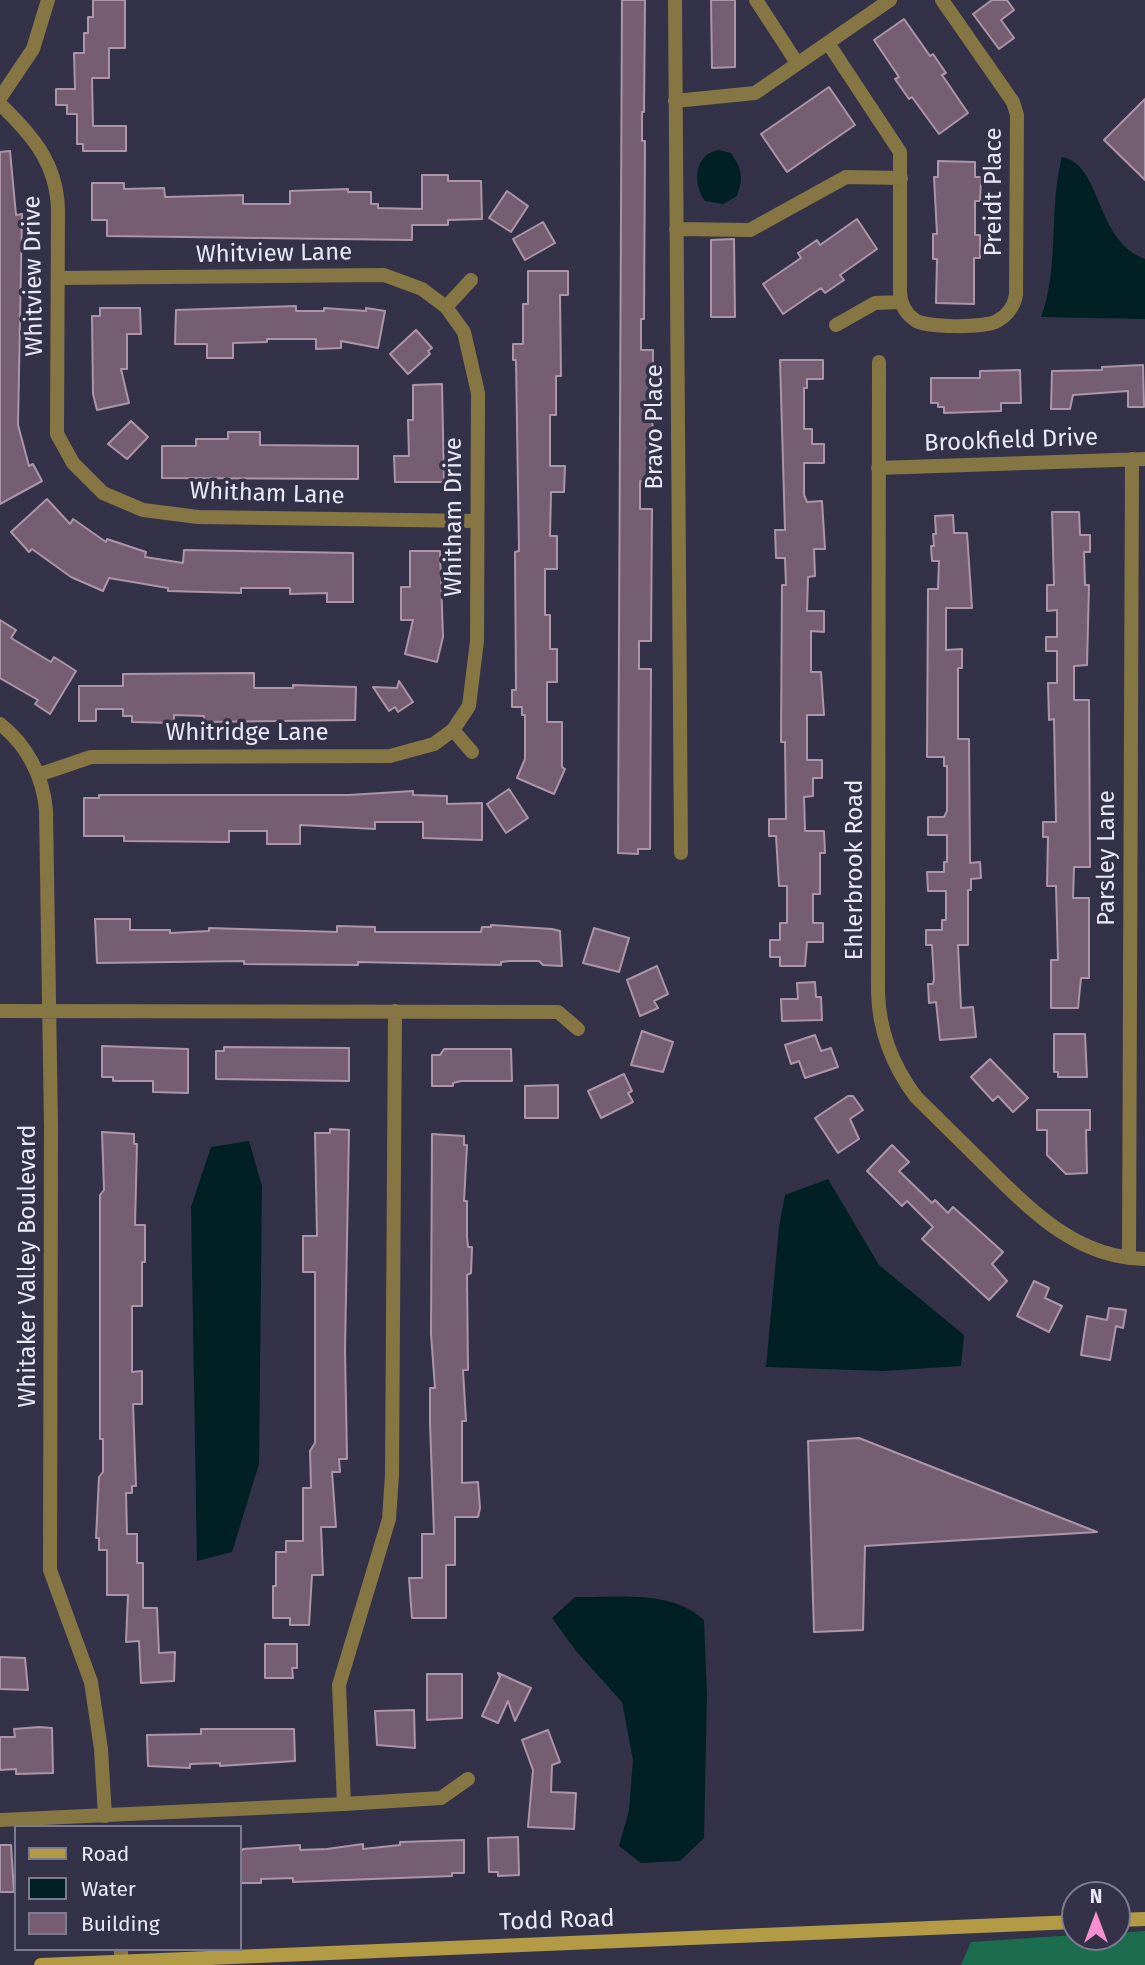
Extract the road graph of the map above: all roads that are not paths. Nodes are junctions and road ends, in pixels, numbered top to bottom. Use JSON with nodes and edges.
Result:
{"nodes":[{"id":1,"x":48,"y":0,"type":"edge"},
{"id":2,"x":675,"y":0,"type":"edge"},
{"id":3,"x":756,"y":0,"type":"edge"},
{"id":4,"x":890,"y":0,"type":"edge"},
{"id":5,"x":950,"y":3,"type":"edge"},
{"id":6,"x":828,"y":43,"type":"junction"},
{"id":7,"x":797,"y":63,"type":"junction"},
{"id":8,"x":0,"y":98,"type":"edge"},
{"id":9,"x":675,"y":101,"type":"junction"},
{"id":10,"x":0,"y":104,"type":"edge"},
{"id":11,"x":901,"y":178,"type":"junction"},
{"id":12,"x":676,"y":229,"type":"junction"},
{"id":13,"x":58,"y":278,"type":"junction"},
{"id":14,"x":471,"y":279,"type":"dead end"},
{"id":15,"x":901,"y":302,"type":"junction"},
{"id":16,"x":446,"y":307,"type":"junction"},
{"id":17,"x":836,"y":326,"type":"dead end"},
{"id":18,"x":879,"y":362,"type":"dead end"},
{"id":19,"x":1139,"y":459,"type":"edge"},
{"id":20,"x":73,"y":463,"type":"joint"},
{"id":21,"x":878,"y":468,"type":"junction"},
{"id":22,"x":476,"y":521,"type":"junction"},
{"id":23,"x":0,"y":724,"type":"edge"},
{"id":24,"x":453,"y":730,"type":"junction"},
{"id":25,"x":472,"y":752,"type":"dead end"},
{"id":26,"x":38,"y":775,"type":"junction"},
{"id":27,"x":681,"y":853,"type":"dead end"},
{"id":28,"x":50,"y":1010,"type":"junction"},
{"id":29,"x":0,"y":1011,"type":"edge"},
{"id":30,"x":395,"y":1011,"type":"junction"},
{"id":31,"x":578,"y":1029,"type":"dead end"},
{"id":32,"x":1129,"y":1258,"type":"junction"},
{"id":33,"x":1145,"y":1259,"type":"edge"},
{"id":34,"x":468,"y":1779,"type":"dead end"},
{"id":35,"x":344,"y":1804,"type":"junction"},
{"id":36,"x":0,"y":1820,"type":"edge"},
{"id":37,"x":105,"y":1820,"type":"edge"},
{"id":38,"x":1061,"y":1922,"type":"edge"},
{"id":39,"x":237,"y":1951,"type":"edge"},
{"id":40,"x":242,"y":1951,"type":"edge"},
{"id":41,"x":121,"y":1955,"type":"edge"},
{"id":42,"x":97,"y":1956,"type":"edge"},
{"id":43,"x":41,"y":1965,"type":"edge"}],
"edges":[{"from":1,"to":8,"type":"street"},
{"from":2,"to":9,"type":"street","name":"Bravo Place"},
{"from":3,"to":7,"type":"street"},
{"from":4,"to":6,"type":"street"},
{"from":5,"to":15,"type":"street","name":"Preidt Place"},
{"from":6,"to":7,"type":"street"},
{"from":6,"to":11,"type":"street"},
{"from":7,"to":9,"type":"street"},
{"from":9,"to":12,"type":"street","name":"Bravo Place"},
{"from":10,"to":13,"type":"street","name":"Whitview Drive"},
{"from":11,"to":12,"type":"street"},
{"from":11,"to":15,"type":"street"},
{"from":12,"to":27,"type":"street","name":"Bravo Place"},
{"from":13,"to":16,"type":"street","name":"Whitview Lane"},
{"from":13,"to":20,"type":"street","name":"Whitview Drive"},
{"from":14,"to":16,"type":"street"},
{"from":15,"to":17,"type":"street"},
{"from":16,"to":22,"type":"street","name":"Whitham Drive"},
{"from":18,"to":21,"type":"street","name":"Ehlerbrook Road"},
{"from":19,"to":21,"type":"street","name":"Brookfield Drive"},
{"from":19,"to":32,"type":"street","name":"Parsley Lane"},
{"from":20,"to":22,"type":"street","name":"Whitham Lane"},
{"from":21,"to":32,"type":"street","name":"Ehlerbrook Road"},
{"from":22,"to":24,"type":"street","name":"Whitham Drive"},
{"from":23,"to":26,"type":"street","name":"Whitaker Valley Boulevard"},
{"from":24,"to":25,"type":"street"},
{"from":24,"to":26,"type":"street","name":"Whitridge Lane"},
{"from":26,"to":28,"type":"street","name":"Whitaker Valley Boulevard"},
{"from":28,"to":29,"type":"street"},
{"from":28,"to":30,"type":"street"},
{"from":28,"to":37,"type":"street","name":"Whitaker Valley Boulevard"},
{"from":30,"to":31,"type":"street"},
{"from":30,"to":35,"type":"street"},
{"from":32,"to":33,"type":"street","name":"Ehlerbrook Road"},
{"from":34,"to":35,"type":"street"},
{"from":35,"to":37,"type":"street"},
{"from":36,"to":37,"type":"street"},
{"from":38,"to":40,"type":"street","name":"Todd Road"},
{"from":39,"to":41,"type":"street","name":"Todd Road"},
{"from":41,"to":42,"type":"street","name":"Todd Road"},
{"from":42,"to":43,"type":"street","name":"Todd Road"}]}
